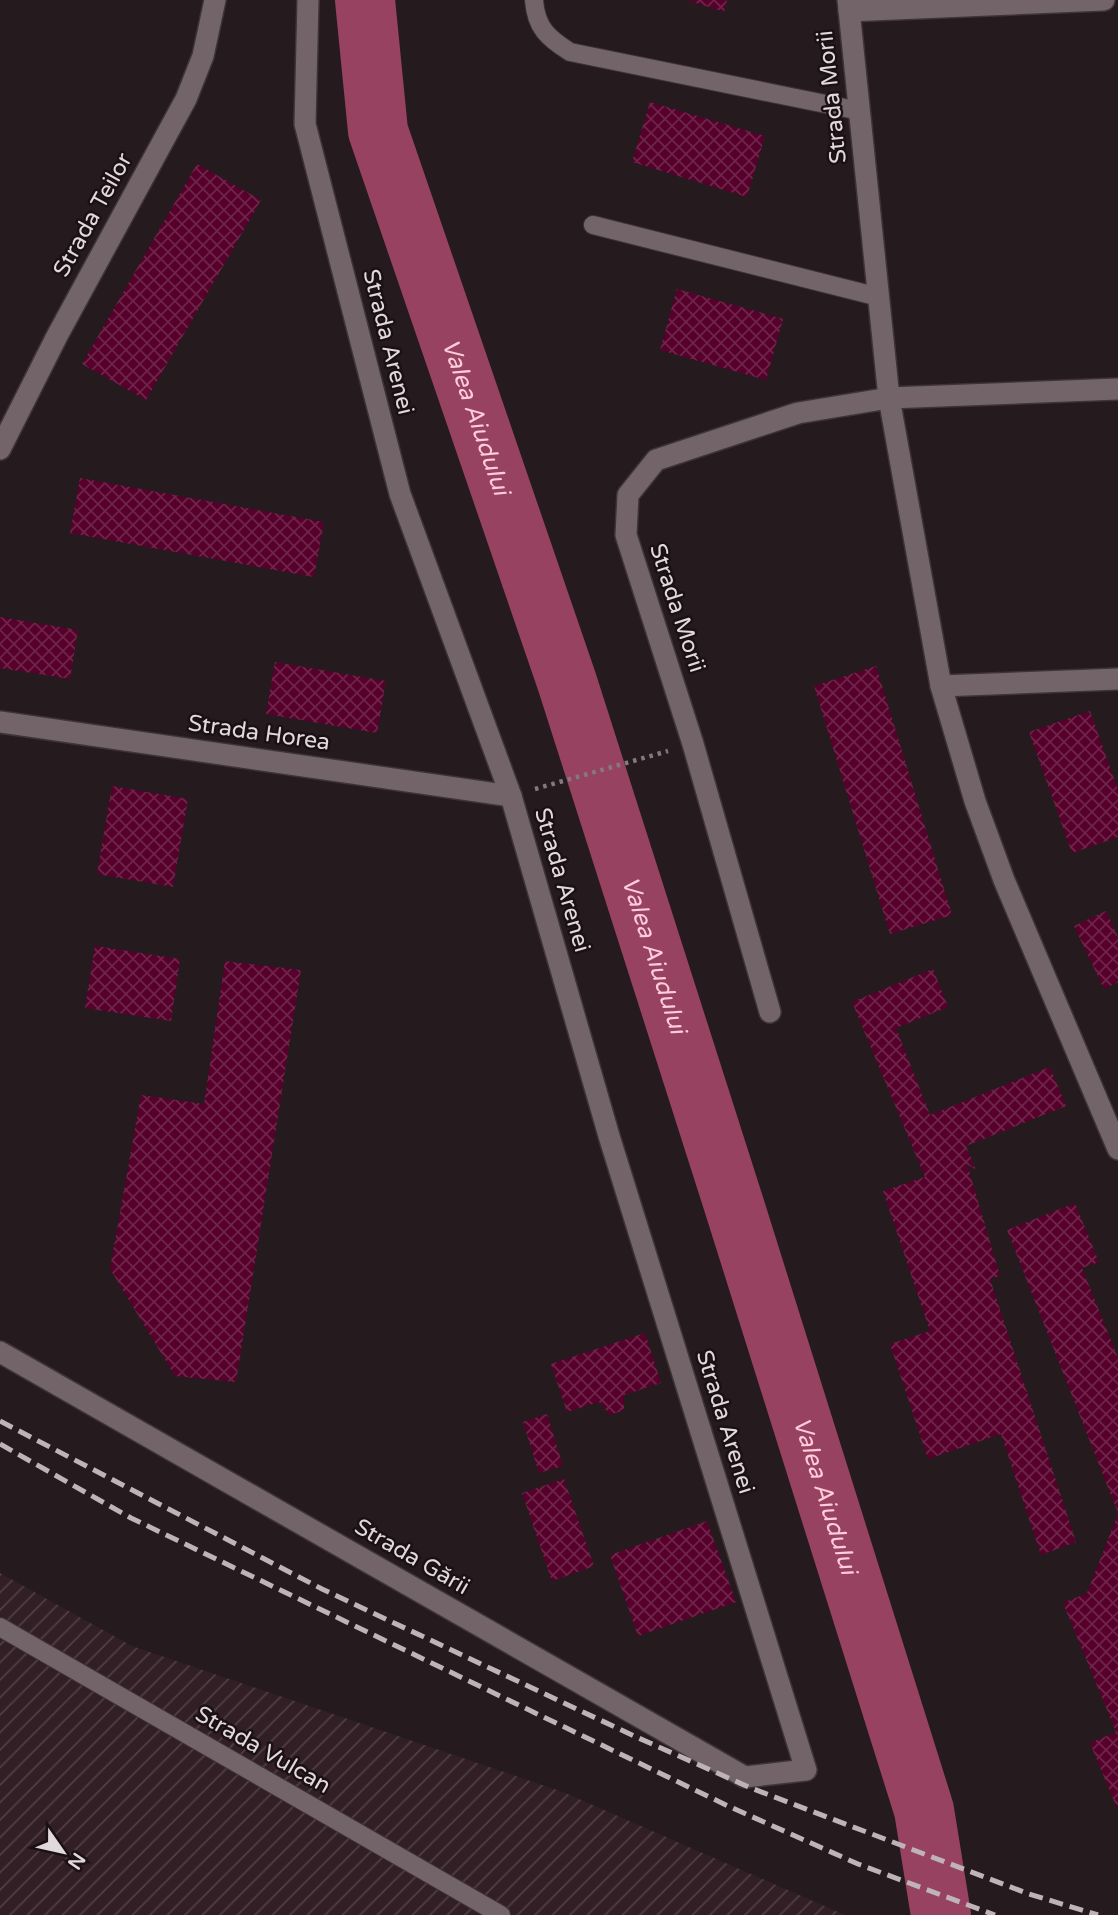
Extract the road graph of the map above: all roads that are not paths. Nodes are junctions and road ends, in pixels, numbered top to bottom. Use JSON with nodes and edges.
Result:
{"nodes":[{"id":1,"x":215,"y":0,"type":"edge"},
{"id":2,"x":308,"y":0,"type":"edge"},
{"id":3,"x":534,"y":0,"type":"edge"},
{"id":4,"x":1104,"y":0,"type":"edge"},
{"id":5,"x":849,"y":5,"type":"edge"},
{"id":6,"x":860,"y":111,"type":"junction"},
{"id":7,"x":593,"y":225,"type":"dead end"},
{"id":8,"x":879,"y":297,"type":"junction"},
{"id":9,"x":1118,"y":389,"type":"edge"},
{"id":10,"x":889,"y":398,"type":"junction"},
{"id":11,"x":0,"y":449,"type":"edge"},
{"id":12,"x":1118,"y":679,"type":"edge"},
{"id":13,"x":941,"y":687,"type":"junction"},
{"id":14,"x":0,"y":722,"type":"edge"},
{"id":15,"x":510,"y":796,"type":"junction"},
{"id":16,"x":770,"y":1012,"type":"dead end"},
{"id":17,"x":1114,"y":1128,"type":"edge"},
{"id":18,"x":1118,"y":1149,"type":"edge"},
{"id":19,"x":0,"y":1352,"type":"edge"},
{"id":20,"x":0,"y":1627,"type":"edge"},
{"id":21,"x":806,"y":1770,"type":"joint"},
{"id":22,"x":501,"y":1915,"type":"edge"}],
"edges":[{"from":1,"to":11,"type":"street","name":"Strada Teilor"},
{"from":2,"to":15,"type":"street","name":"Strada Arenei"},
{"from":3,"to":6,"type":"lane"},
{"from":4,"to":5,"type":"street"},
{"from":5,"to":6,"type":"street","name":"Strada Morii"},
{"from":6,"to":8,"type":"street","name":"Strada Morii"},
{"from":7,"to":8,"type":"lane"},
{"from":8,"to":10,"type":"street","name":"Strada Morii"},
{"from":9,"to":10,"type":"street"},
{"from":10,"to":13,"type":"street","name":"Strada Morii"},
{"from":10,"to":16,"type":"street","name":"Strada Morii"},
{"from":12,"to":13,"type":"street"},
{"from":13,"to":17,"type":"street","name":"Strada Morii"},
{"from":14,"to":15,"type":"street","name":"Strada Horea"},
{"from":15,"to":21,"type":"street","name":"Strada Arenei"},
{"from":17,"to":18,"type":"street","name":"Strada Morii"},
{"from":19,"to":21,"type":"street","name":"Strada Gării"},
{"from":20,"to":22,"type":"lane","name":"Strada Vulcan"}]}
